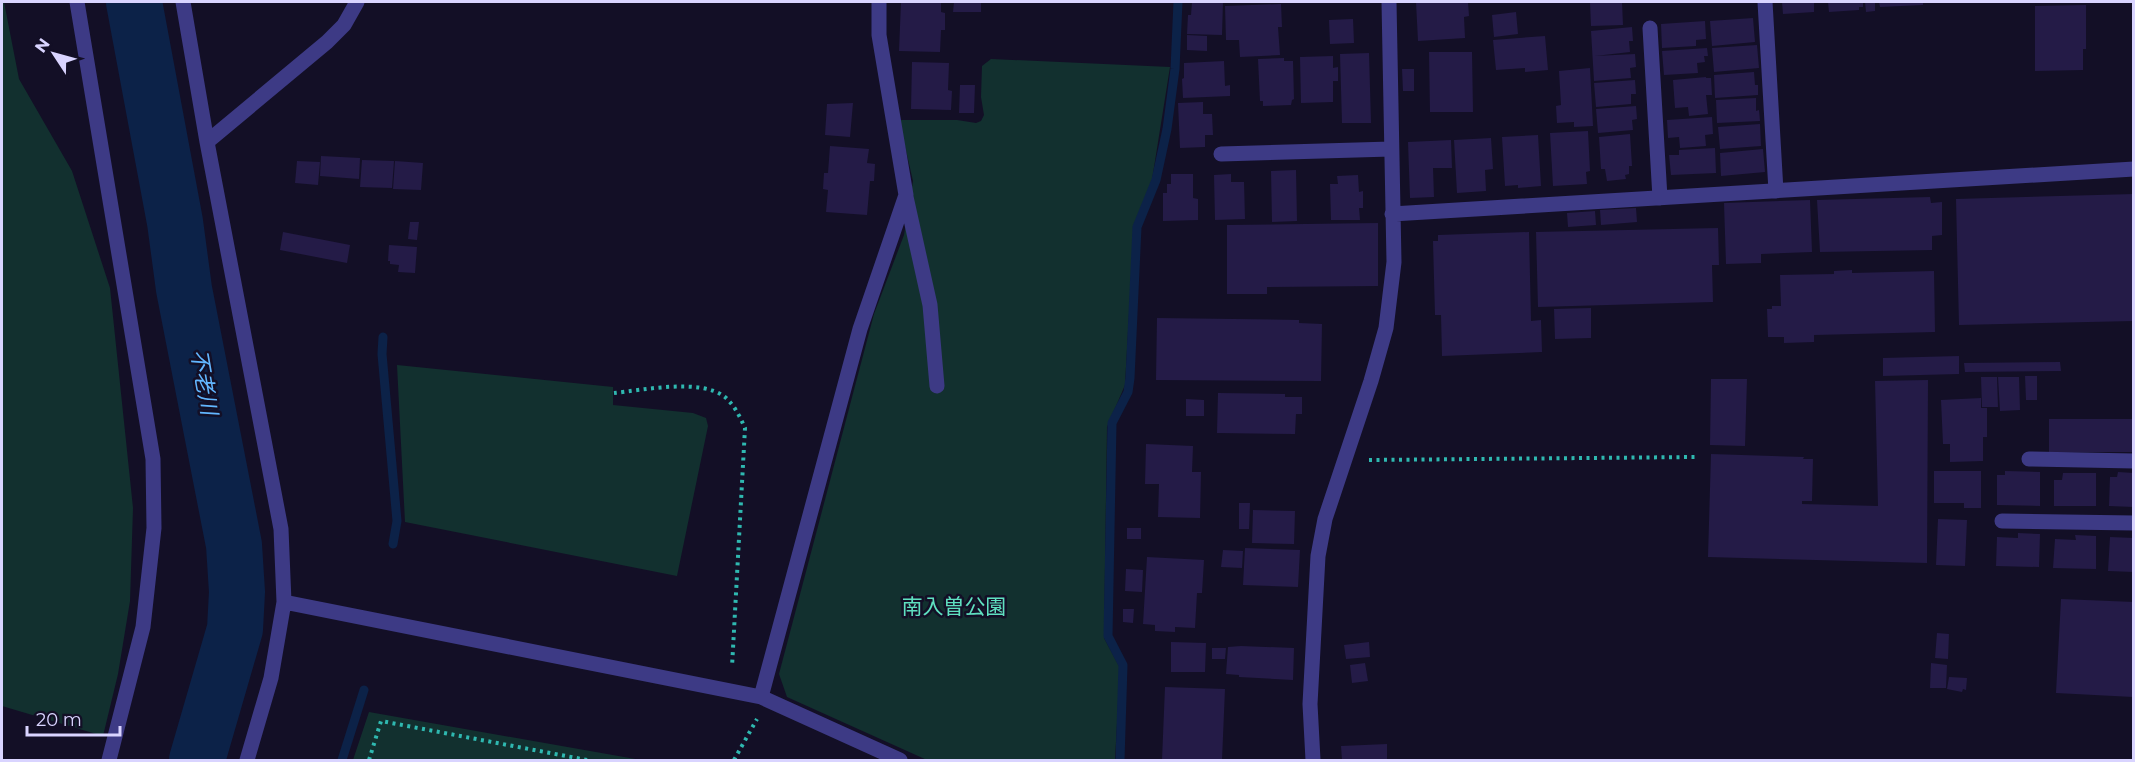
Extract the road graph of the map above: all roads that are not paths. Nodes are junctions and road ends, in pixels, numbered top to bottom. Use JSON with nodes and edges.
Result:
{"nodes":[{"id":1,"x":77,"y":2,"type":"edge"},
{"id":2,"x":183,"y":2,"type":"edge"},
{"id":3,"x":357,"y":2,"type":"edge"},
{"id":4,"x":879,"y":2,"type":"edge"},
{"id":5,"x":1389,"y":2,"type":"edge"},
{"id":6,"x":1765,"y":2,"type":"edge"},
{"id":7,"x":1650,"y":28,"type":"dead end"},
{"id":8,"x":207,"y":142,"type":"junction"},
{"id":9,"x":1391,"y":149,"type":"junction"},
{"id":10,"x":1221,"y":154,"type":"dead end"},
{"id":11,"x":2133,"y":169,"type":"edge"},
{"id":12,"x":1776,"y":191,"type":"junction"},
{"id":13,"x":906,"y":195,"type":"junction"},
{"id":14,"x":1660,"y":198,"type":"junction"},
{"id":15,"x":1392,"y":214,"type":"junction"},
{"id":16,"x":937,"y":386,"type":"dead end"},
{"id":17,"x":2029,"y":459,"type":"dead end"},
{"id":18,"x":2133,"y":461,"type":"edge"},
{"id":19,"x":2002,"y":521,"type":"dead end"},
{"id":20,"x":2133,"y":523,"type":"edge"},
{"id":21,"x":284,"y":602,"type":"junction"},
{"id":22,"x":761,"y":697,"type":"junction"},
{"id":23,"x":109,"y":760,"type":"edge"},
{"id":24,"x":247,"y":760,"type":"edge"},
{"id":25,"x":900,"y":760,"type":"edge"},
{"id":26,"x":1312,"y":760,"type":"edge"}],
"edges":[{"from":1,"to":23,"type":"street"},
{"from":2,"to":8,"type":"street"},
{"from":3,"to":8,"type":"street"},
{"from":4,"to":13,"type":"street"},
{"from":5,"to":9,"type":"street"},
{"from":6,"to":12,"type":"street"},
{"from":7,"to":14,"type":"street"},
{"from":8,"to":21,"type":"street"},
{"from":9,"to":10,"type":"street"},
{"from":9,"to":15,"type":"street"},
{"from":11,"to":12,"type":"street"},
{"from":12,"to":14,"type":"street"},
{"from":13,"to":16,"type":"street"},
{"from":13,"to":22,"type":"street"},
{"from":14,"to":15,"type":"street"},
{"from":15,"to":26,"type":"street"},
{"from":17,"to":18,"type":"street"},
{"from":19,"to":20,"type":"street"},
{"from":21,"to":22,"type":"street"},
{"from":21,"to":24,"type":"street"},
{"from":22,"to":25,"type":"street"}]}
